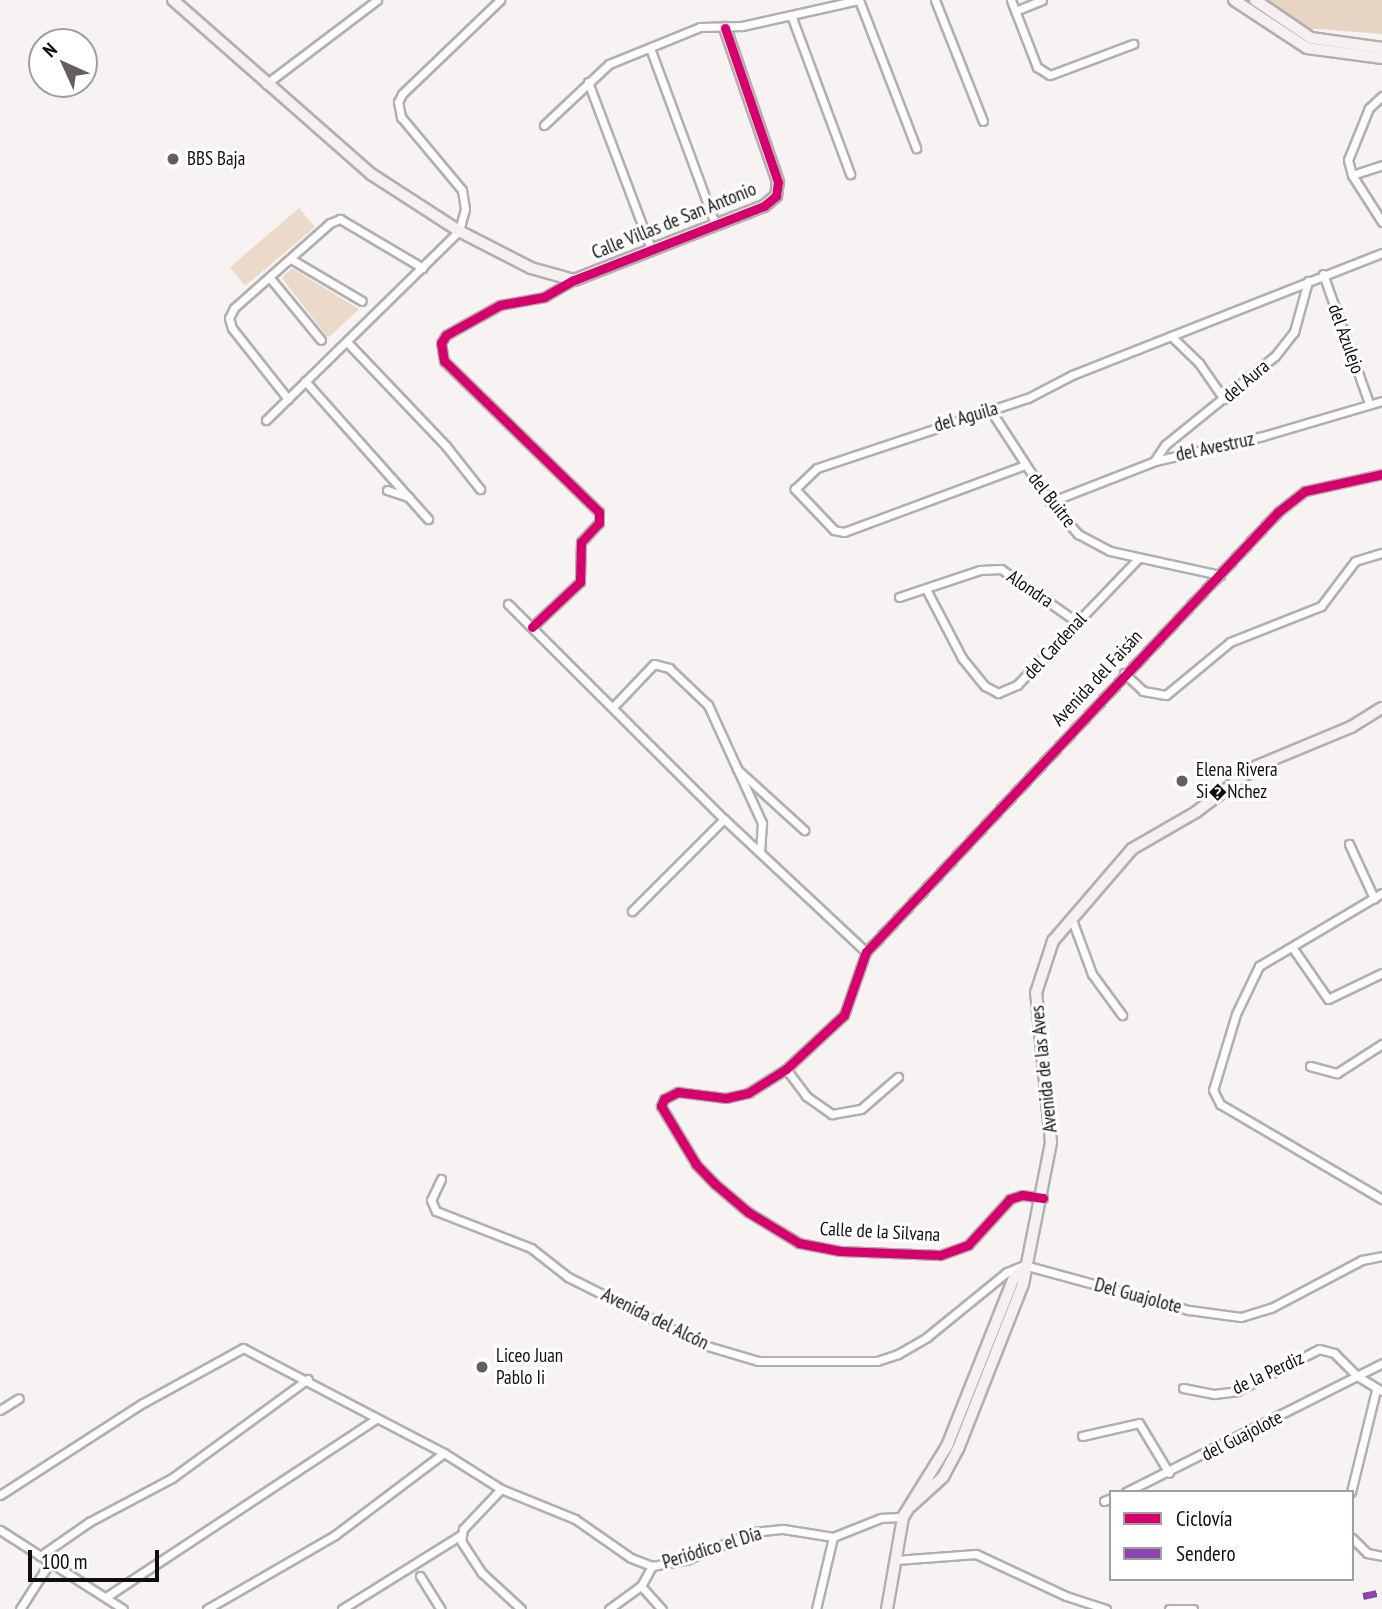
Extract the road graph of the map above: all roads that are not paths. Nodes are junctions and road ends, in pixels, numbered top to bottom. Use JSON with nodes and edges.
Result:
{"nodes":[{"id":1,"x":173,"y":0,"type":"edge"},
{"id":2,"x":377,"y":0,"type":"edge"},
{"id":3,"x":500,"y":0,"type":"edge"},
{"id":4,"x":859,"y":0,"type":"edge"},
{"id":5,"x":935,"y":0,"type":"edge"},
{"id":6,"x":1011,"y":0,"type":"edge"},
{"id":7,"x":1042,"y":0,"type":"edge"},
{"id":8,"x":1234,"y":0,"type":"edge"},
{"id":9,"x":1255,"y":0,"type":"edge"},
{"id":10,"x":1015,"y":11,"type":"junction"},
{"id":11,"x":790,"y":15,"type":"junction"},
{"id":12,"x":725,"y":28,"type":"junction"},
{"id":13,"x":1133,"y":44,"type":"dead end"},
{"id":14,"x":650,"y":48,"type":"junction"},
{"id":15,"x":1382,"y":48,"type":"edge"},
{"id":16,"x":1382,"y":58,"type":"edge"},
{"id":17,"x":588,"y":82,"type":"junction"},
{"id":18,"x":267,"y":84,"type":"junction"},
{"id":19,"x":1382,"y":96,"type":"edge"},
{"id":20,"x":983,"y":121,"type":"dead end"},
{"id":21,"x":544,"y":125,"type":"dead end"},
{"id":22,"x":916,"y":148,"type":"dead end"},
{"id":23,"x":1382,"y":165,"type":"edge"},
{"id":24,"x":850,"y":174,"type":"dead end"},
{"id":25,"x":1352,"y":175,"type":"junction"},
{"id":26,"x":1382,"y":222,"type":"edge"},
{"id":27,"x":715,"y":225,"type":"junction"},
{"id":28,"x":459,"y":231,"type":"junction"},
{"id":29,"x":651,"y":249,"type":"junction"},
{"id":30,"x":1382,"y":253,"type":"edge"},
{"id":31,"x":291,"y":259,"type":"junction"},
{"id":32,"x":423,"y":268,"type":"junction"},
{"id":33,"x":1323,"y":274,"type":"junction"},
{"id":34,"x":270,"y":278,"type":"junction"},
{"id":35,"x":574,"y":280,"type":"junction"},
{"id":36,"x":1308,"y":281,"type":"junction"},
{"id":37,"x":362,"y":301,"type":"dead end"},
{"id":38,"x":1171,"y":336,"type":"junction"},
{"id":39,"x":321,"y":340,"type":"dead end"},
{"id":40,"x":347,"y":342,"type":"junction"},
{"id":41,"x":305,"y":381,"type":"junction"},
{"id":42,"x":288,"y":399,"type":"junction"},
{"id":43,"x":1224,"y":399,"type":"junction"},
{"id":44,"x":1382,"y":401,"type":"edge"},
{"id":45,"x":1369,"y":403,"type":"junction"},
{"id":46,"x":991,"y":411,"type":"junction"},
{"id":47,"x":266,"y":420,"type":"dead end"},
{"id":48,"x":1154,"y":461,"type":"junction"},
{"id":49,"x":1025,"y":465,"type":"junction"},
{"id":50,"x":1382,"y":474,"type":"edge"},
{"id":51,"x":480,"y":489,"type":"dead end"},
{"id":52,"x":387,"y":490,"type":"dead end"},
{"id":53,"x":410,"y":498,"type":"junction"},
{"id":54,"x":1050,"y":502,"type":"junction"},
{"id":55,"x":428,"y":519,"type":"dead end"},
{"id":56,"x":1382,"y":553,"type":"edge"},
{"id":57,"x":1138,"y":559,"type":"junction"},
{"id":58,"x":1220,"y":575,"type":"junction"},
{"id":59,"x":926,"y":589,"type":"junction"},
{"id":60,"x":899,"y":597,"type":"dead end"},
{"id":61,"x":508,"y":604,"type":"dead end"},
{"id":62,"x":1077,"y":622,"type":"junction"},
{"id":63,"x":532,"y":627,"type":"junction"},
{"id":64,"x":1124,"y":673,"type":"junction"},
{"id":65,"x":613,"y":707,"type":"junction"},
{"id":66,"x":1382,"y":708,"type":"edge"},
{"id":67,"x":734,"y":766,"type":"junction"},
{"id":68,"x":724,"y":819,"type":"junction"},
{"id":69,"x":804,"y":830,"type":"dead end"},
{"id":70,"x":1349,"y":844,"type":"dead end"},
{"id":71,"x":760,"y":850,"type":"junction"},
{"id":72,"x":1382,"y":893,"type":"edge"},
{"id":73,"x":1374,"y":898,"type":"junction"},
{"id":74,"x":632,"y":911,"type":"dead end"},
{"id":75,"x":1071,"y":917,"type":"junction"},
{"id":76,"x":1292,"y":947,"type":"junction"},
{"id":77,"x":866,"y":952,"type":"junction"},
{"id":78,"x":1382,"y":973,"type":"edge"},
{"id":79,"x":1122,"y":1015,"type":"dead end"},
{"id":80,"x":1382,"y":1044,"type":"edge"},
{"id":81,"x":1310,"y":1066,"type":"dead end"},
{"id":82,"x":786,"y":1069,"type":"junction"},
{"id":83,"x":898,"y":1077,"type":"dead end"},
{"id":84,"x":441,"y":1179,"type":"dead end"},
{"id":85,"x":1044,"y":1198,"type":"junction"},
{"id":86,"x":1382,"y":1199,"type":"edge"},
{"id":87,"x":1382,"y":1256,"type":"edge"},
{"id":88,"x":1023,"y":1268,"type":"junction"},
{"id":89,"x":1382,"y":1363,"type":"edge"},
{"id":90,"x":1357,"y":1376,"type":"junction"},
{"id":91,"x":308,"y":1379,"type":"junction"},
{"id":92,"x":1183,"y":1388,"type":"dead end"},
{"id":93,"x":1379,"y":1390,"type":"edge"},
{"id":94,"x":19,"y":1398,"type":"dead end"},
{"id":95,"x":0,"y":1410,"type":"edge"},
{"id":96,"x":376,"y":1419,"type":"junction"},
{"id":97,"x":1082,"y":1436,"type":"dead end"},
{"id":98,"x":444,"y":1453,"type":"junction"},
{"id":99,"x":1169,"y":1473,"type":"junction"},
{"id":100,"x":501,"y":1489,"type":"junction"},
{"id":101,"x":1131,"y":1490,"type":"edge"},
{"id":102,"x":1352,"y":1490,"type":"edge"},
{"id":103,"x":0,"y":1495,"type":"edge"},
{"id":104,"x":903,"y":1517,"type":"junction"},
{"id":105,"x":0,"y":1530,"type":"edge"},
{"id":106,"x":460,"y":1535,"type":"junction"},
{"id":107,"x":833,"y":1537,"type":"junction"},
{"id":108,"x":1354,"y":1540,"type":"edge"},
{"id":109,"x":40,"y":1556,"type":"junction"},
{"id":110,"x":1382,"y":1556,"type":"edge"},
{"id":111,"x":896,"y":1560,"type":"junction"},
{"id":112,"x":50,"y":1562,"type":"junction"},
{"id":113,"x":652,"y":1566,"type":"junction"},
{"id":114,"x":420,"y":1576,"type":"dead end"},
{"id":115,"x":641,"y":1586,"type":"junction"},
{"id":116,"x":106,"y":1597,"type":"junction"},
{"id":117,"x":20,"y":1609,"type":"edge"},
{"id":118,"x":123,"y":1609,"type":"edge"},
{"id":119,"x":208,"y":1609,"type":"edge"},
{"id":120,"x":342,"y":1609,"type":"edge"},
{"id":121,"x":441,"y":1609,"type":"edge"},
{"id":122,"x":521,"y":1609,"type":"edge"},
{"id":123,"x":609,"y":1609,"type":"edge"},
{"id":124,"x":662,"y":1609,"type":"edge"},
{"id":125,"x":816,"y":1609,"type":"edge"},
{"id":126,"x":887,"y":1609,"type":"edge"},
{"id":127,"x":1106,"y":1609,"type":"edge"},
{"id":128,"x":1169,"y":1609,"type":"edge"},
{"id":129,"x":1193,"y":1609,"type":"edge"}],
"edges":[{"from":1,"to":18,"type":"street","name":"Calle Villas de San Antonio"},
{"from":2,"to":18,"type":"street"},
{"from":3,"to":28,"type":"street"},
{"from":4,"to":11,"type":"street"},
{"from":4,"to":22,"type":"street"},
{"from":5,"to":20,"type":"street"},
{"from":6,"to":10,"type":"street"},
{"from":7,"to":10,"type":"street"},
{"from":8,"to":16,"type":"street"},
{"from":9,"to":15,"type":"street"},
{"from":10,"to":13,"type":"street"},
{"from":11,"to":12,"type":"street"},
{"from":11,"to":24,"type":"street"},
{"from":12,"to":14,"type":"street"},
{"from":12,"to":27,"type":"street","name":"Calle Villas de San Antonio"},
{"from":14,"to":17,"type":"street"},
{"from":14,"to":27,"type":"street"},
{"from":17,"to":21,"type":"street"},
{"from":17,"to":29,"type":"street"},
{"from":18,"to":28,"type":"street","name":"Calle Villas de San Antonio"},
{"from":19,"to":25,"type":"street"},
{"from":23,"to":25,"type":"street"},
{"from":25,"to":26,"type":"street"},
{"from":27,"to":29,"type":"street","name":"Calle Villas de San Antonio"},
{"from":28,"to":32,"type":"street"},
{"from":28,"to":35,"type":"street","name":"Calle Villas de San Antonio"},
{"from":29,"to":35,"type":"street","name":"Calle Villas de San Antonio"},
{"from":30,"to":33,"type":"street","name":"del Aguila"},
{"from":31,"to":32,"type":"street"},
{"from":31,"to":34,"type":"street"},
{"from":31,"to":37,"type":"street"},
{"from":32,"to":40,"type":"street"},
{"from":33,"to":36,"type":"street","name":"del Aguila"},
{"from":33,"to":45,"type":"street","name":"del Azulejo"},
{"from":34,"to":39,"type":"street"},
{"from":34,"to":42,"type":"street"},
{"from":35,"to":63,"type":"street"},
{"from":36,"to":38,"type":"street","name":"del Aguila"},
{"from":36,"to":43,"type":"street","name":"del Aura"},
{"from":38,"to":43,"type":"street"},
{"from":38,"to":46,"type":"street","name":"del Aguila"},
{"from":40,"to":41,"type":"street"},
{"from":40,"to":51,"type":"street"},
{"from":41,"to":42,"type":"street"},
{"from":41,"to":53,"type":"street"},
{"from":42,"to":47,"type":"street"},
{"from":43,"to":48,"type":"street","name":"del Aura"},
{"from":44,"to":45,"type":"street","name":"del Avestruz"},
{"from":45,"to":48,"type":"street","name":"del Avestruz"},
{"from":46,"to":49,"type":"street","name":"del Buitre"},
{"from":46,"to":49,"type":"street","name":"del Aguila"},
{"from":48,"to":54,"type":"street","name":"del Avestruz"},
{"from":49,"to":54,"type":"street","name":"del Buitre"},
{"from":50,"to":58,"type":"street","name":"Avenida del Faisán"},
{"from":52,"to":53,"type":"street"},
{"from":53,"to":55,"type":"street"},
{"from":54,"to":57,"type":"street","name":"del Buitre"},
{"from":56,"to":64,"type":"street"},
{"from":57,"to":58,"type":"street","name":"del Buitre"},
{"from":57,"to":62,"type":"street","name":"del Cardenal"},
{"from":58,"to":64,"type":"street","name":"Avenida del Faisán"},
{"from":59,"to":60,"type":"street","name":"Alondra"},
{"from":59,"to":62,"type":"street","name":"Alondra"},
{"from":59,"to":62,"type":"street","name":"del Cardenal"},
{"from":61,"to":63,"type":"street"},
{"from":63,"to":65,"type":"street"},
{"from":64,"to":77,"type":"street","name":"Avenida del Faisán"},
{"from":65,"to":67,"type":"street"},
{"from":65,"to":68,"type":"street"},
{"from":66,"to":75,"type":"street","name":"Avenida de las Aves"},
{"from":67,"to":69,"type":"street"},
{"from":67,"to":71,"type":"street"},
{"from":68,"to":71,"type":"street"},
{"from":68,"to":74,"type":"street"},
{"from":70,"to":73,"type":"street"},
{"from":71,"to":77,"type":"street"},
{"from":72,"to":73,"type":"street"},
{"from":73,"to":76,"type":"street"},
{"from":75,"to":79,"type":"street"},
{"from":75,"to":85,"type":"street","name":"Avenida de las Aves"},
{"from":76,"to":78,"type":"street"},
{"from":76,"to":86,"type":"street"},
{"from":77,"to":82,"type":"street","name":"Calle de la Silvana"},
{"from":80,"to":81,"type":"street"},
{"from":82,"to":83,"type":"street"},
{"from":82,"to":85,"type":"street","name":"Calle de la Silvana"},
{"from":84,"to":88,"type":"street","name":"Avenida del Alcón"},
{"from":85,"to":88,"type":"street","name":"Avenida de las Aves"},
{"from":87,"to":88,"type":"street","name":"Del Guajolote"},
{"from":88,"to":104,"type":"street","name":"Avenida de las Aves"},
{"from":89,"to":90,"type":"street"},
{"from":90,"to":92,"type":"street","name":"de la Perdiz"},
{"from":90,"to":93,"type":"street","name":"de la Perdiz"},
{"from":90,"to":99,"type":"street","name":"del Guajolote"},
{"from":91,"to":96,"type":"street"},
{"from":91,"to":103,"type":"street"},
{"from":91,"to":109,"type":"street"},
{"from":93,"to":102,"type":"street"},
{"from":94,"to":95,"type":"street"},
{"from":96,"to":98,"type":"street"},
{"from":96,"to":116,"type":"street"},
{"from":97,"to":99,"type":"street"},
{"from":98,"to":100,"type":"street"},
{"from":98,"to":119,"type":"street"},
{"from":99,"to":101,"type":"street","name":"del Guajolote"},
{"from":100,"to":106,"type":"street"},
{"from":100,"to":113,"type":"street"},
{"from":104,"to":107,"type":"street"},
{"from":104,"to":111,"type":"street"},
{"from":105,"to":109,"type":"street"},
{"from":106,"to":120,"type":"street"},
{"from":106,"to":122,"type":"street"},
{"from":107,"to":113,"type":"street","name":"Periódico el Día"},
{"from":107,"to":125,"type":"street"},
{"from":108,"to":110,"type":"street"},
{"from":109,"to":112,"type":"street"},
{"from":111,"to":126,"type":"street"},
{"from":111,"to":127,"type":"street"},
{"from":112,"to":116,"type":"street"},
{"from":112,"to":117,"type":"street"},
{"from":113,"to":115,"type":"street","name":"Periódico el Día"},
{"from":114,"to":121,"type":"street"},
{"from":115,"to":123,"type":"street","name":"Periódico el Día"},
{"from":115,"to":124,"type":"street"},
{"from":116,"to":118,"type":"street"},
{"from":128,"to":129,"type":"street"}]}
